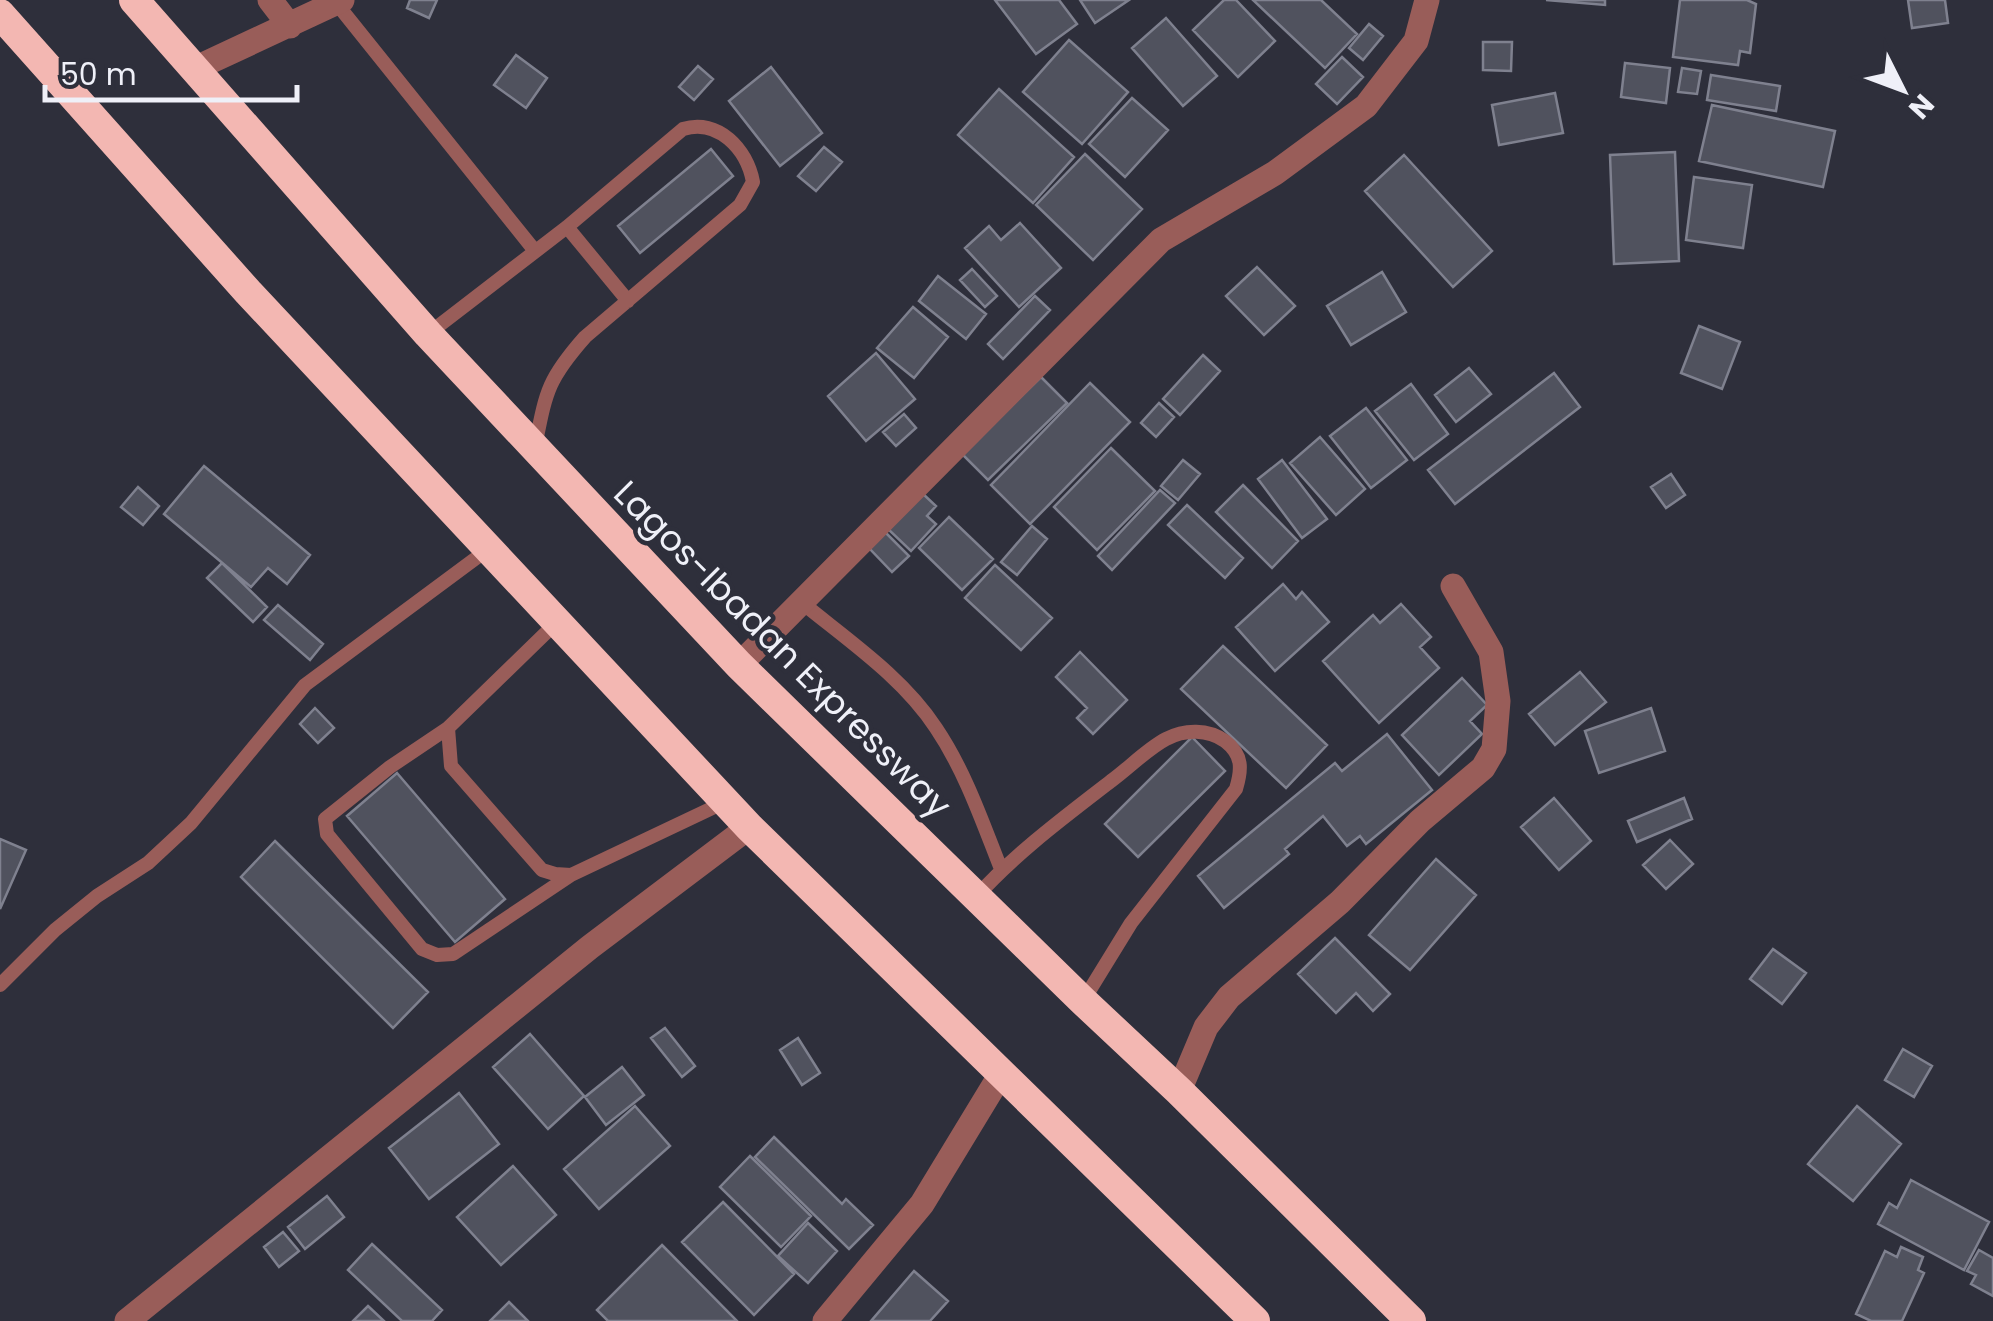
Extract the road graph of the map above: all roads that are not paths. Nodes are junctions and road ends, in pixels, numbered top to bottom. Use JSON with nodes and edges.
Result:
{"nodes":[{"id":1,"x":134,"y":0,"type":"edge"},
{"id":2,"x":270,"y":0,"type":"edge"},
{"id":3,"x":1426,"y":0,"type":"edge"},
{"id":4,"x":339,"y":2,"type":"edge"},
{"id":5,"x":0,"y":14,"type":"edge"},
{"id":6,"x":290,"y":26,"type":"junction"},
{"id":7,"x":194,"y":70,"type":"junction"},
{"id":8,"x":566,"y":227,"type":"junction"},
{"id":9,"x":535,"y":251,"type":"junction"},
{"id":10,"x":628,"y":301,"type":"junction"},
{"id":11,"x":428,"y":334,"type":"junction"},
{"id":12,"x":534,"y":448,"type":"junction"},
{"id":13,"x":487,"y":550,"type":"junction"},
{"id":14,"x":1453,"y":586,"type":"dead end"},
{"id":15,"x":800,"y":601,"type":"junction"},
{"id":16,"x":556,"y":623,"type":"junction"},
{"id":17,"x":739,"y":665,"type":"junction"},
{"id":18,"x":448,"y":728,"type":"junction"},
{"id":19,"x":724,"y":802,"type":"junction"},
{"id":20,"x":748,"y":827,"type":"junction"},
{"id":21,"x":1001,"y":869,"type":"junction"},
{"id":22,"x":571,"y":875,"type":"junction"},
{"id":23,"x":976,"y":897,"type":"junction"},
{"id":24,"x":0,"y":984,"type":"edge"},
{"id":25,"x":1083,"y":1001,"type":"junction"},
{"id":26,"x":1001,"y":1074,"type":"junction"},
{"id":27,"x":1179,"y":1091,"type":"junction"},
{"id":28,"x":127,"y":1321,"type":"edge"},
{"id":29,"x":825,"y":1321,"type":"edge"},
{"id":30,"x":1255,"y":1321,"type":"edge"},
{"id":31,"x":1411,"y":1321,"type":"edge"}],
"edges":[{"from":1,"to":7,"type":"highway","name":"Lagos-Ibadan Expressway"},
{"from":2,"to":6,"type":"street"},
{"from":3,"to":15,"type":"street"},
{"from":4,"to":6,"type":"street"},
{"from":4,"to":9,"type":"lane"},
{"from":5,"to":13,"type":"highway"},
{"from":6,"to":7,"type":"street"},
{"from":7,"to":11,"type":"highway","name":"Lagos-Ibadan Expressway"},
{"from":8,"to":9,"type":"lane"},
{"from":8,"to":10,"type":"lane"},
{"from":8,"to":10,"type":"lane"},
{"from":9,"to":11,"type":"lane"},
{"from":10,"to":12,"type":"lane"},
{"from":11,"to":12,"type":"highway","name":"Lagos-Ibadan Expressway"},
{"from":12,"to":17,"type":"highway","name":"Lagos-Ibadan Expressway"},
{"from":13,"to":16,"type":"highway"},
{"from":13,"to":24,"type":"lane"},
{"from":14,"to":27,"type":"street"},
{"from":15,"to":17,"type":"street"},
{"from":15,"to":21,"type":"lane"},
{"from":16,"to":18,"type":"lane"},
{"from":16,"to":19,"type":"highway"},
{"from":17,"to":23,"type":"highway","name":"Lagos-Ibadan Expressway"},
{"from":18,"to":22,"type":"lane"},
{"from":18,"to":22,"type":"lane"},
{"from":19,"to":20,"type":"highway"},
{"from":19,"to":22,"type":"lane"},
{"from":20,"to":26,"type":"highway"},
{"from":20,"to":28,"type":"street"},
{"from":21,"to":23,"type":"lane"},
{"from":21,"to":25,"type":"lane"},
{"from":23,"to":25,"type":"highway","name":"Lagos-Ibadan Expressway"},
{"from":25,"to":27,"type":"highway","name":"Lagos-Ibadan Expressway"},
{"from":26,"to":29,"type":"street"},
{"from":26,"to":30,"type":"highway"},
{"from":27,"to":31,"type":"highway","name":"Lagos-Ibadan Expressway"}]}
